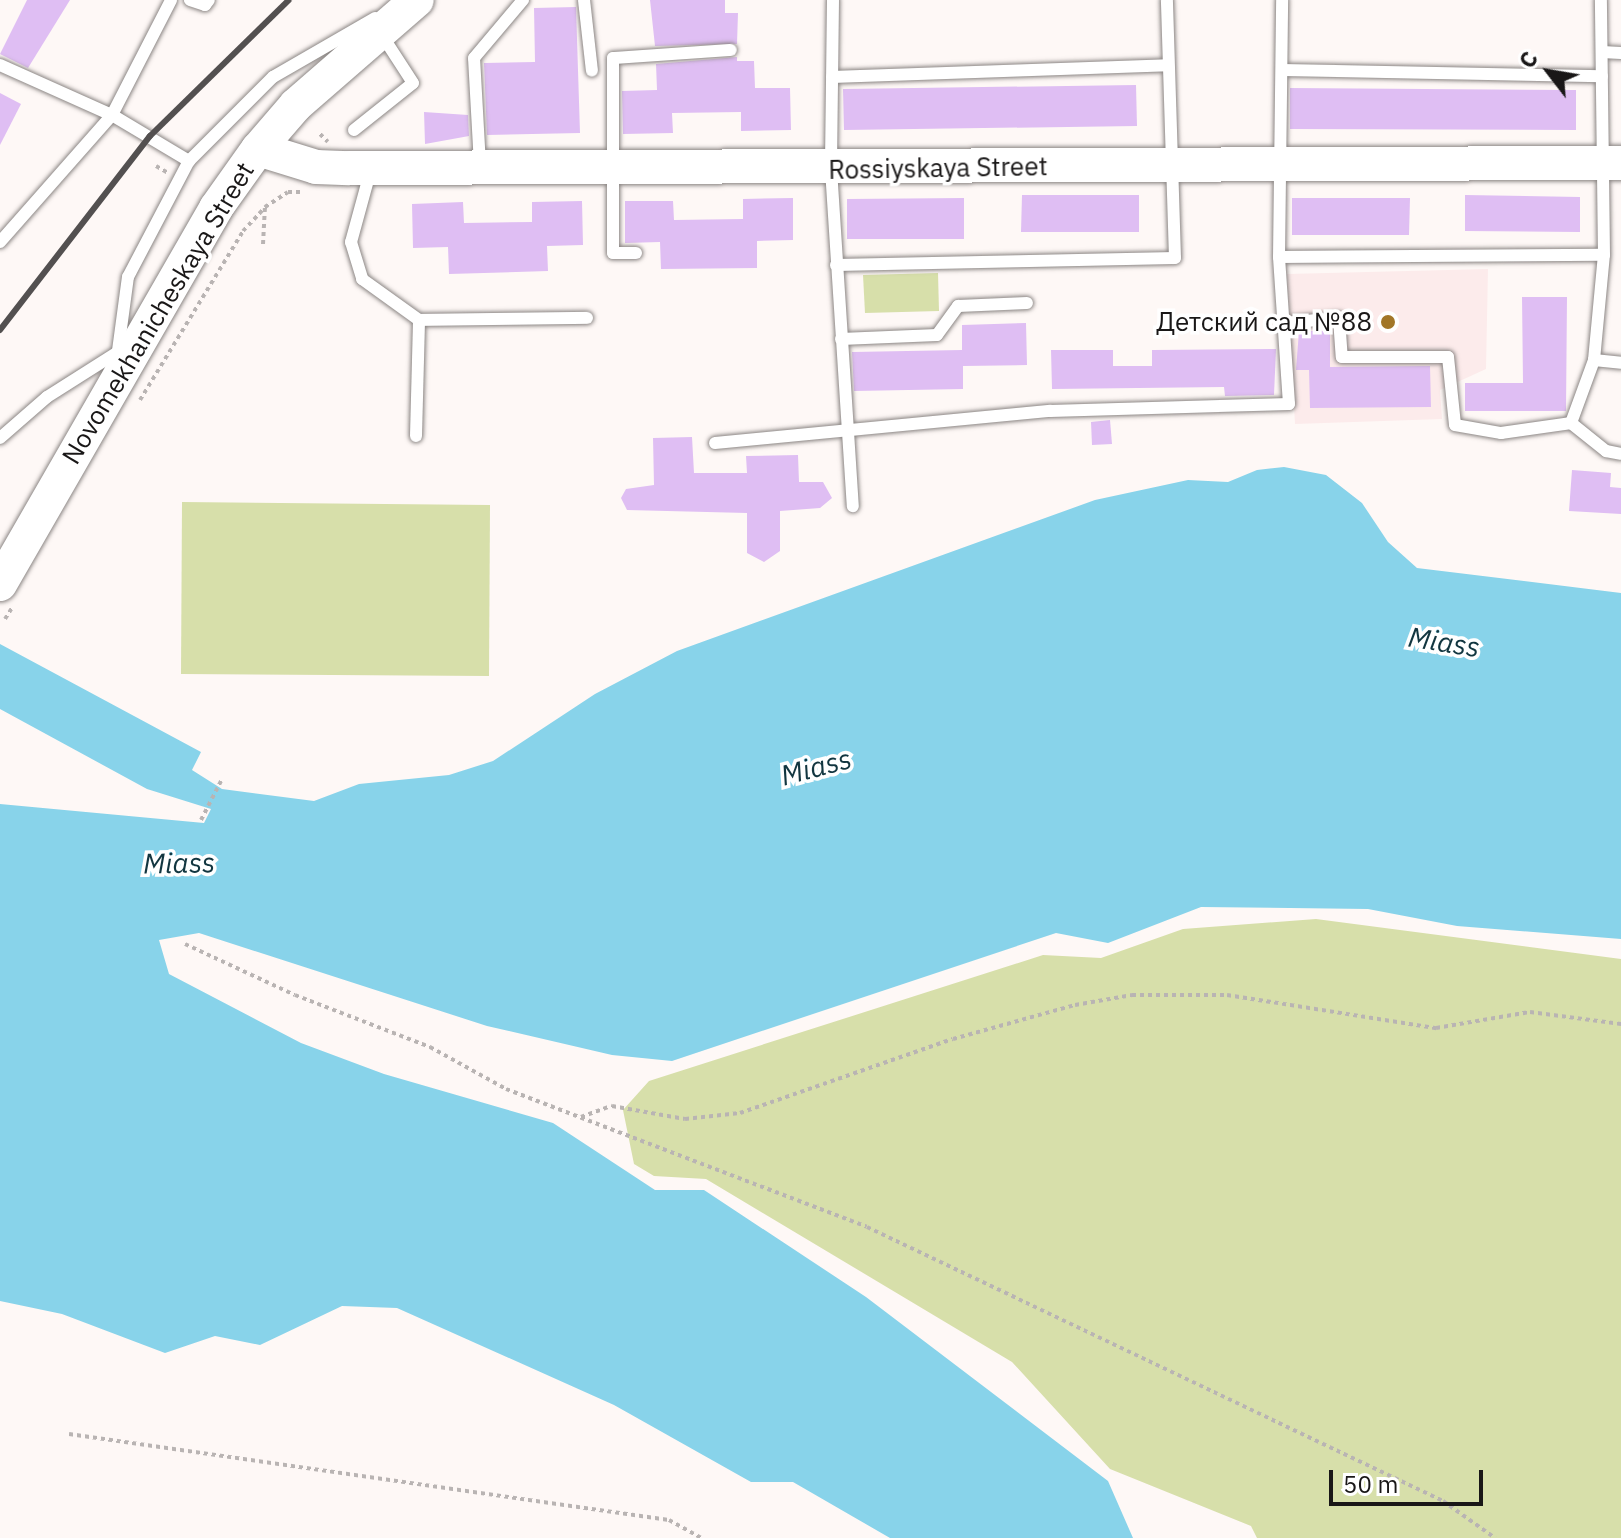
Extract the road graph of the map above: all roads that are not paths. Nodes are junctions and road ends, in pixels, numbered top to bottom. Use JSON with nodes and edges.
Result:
{"nodes":[{"id":1,"x":171,"y":0,"type":"edge"},
{"id":2,"x":190,"y":0,"type":"edge"},
{"id":3,"x":209,"y":0,"type":"edge"},
{"id":4,"x":405,"y":0,"type":"edge"},
{"id":5,"x":417,"y":0,"type":"edge"},
{"id":6,"x":523,"y":0,"type":"edge"},
{"id":7,"x":584,"y":0,"type":"edge"},
{"id":8,"x":833,"y":0,"type":"edge"},
{"id":9,"x":1167,"y":0,"type":"edge"},
{"id":10,"x":1282,"y":0,"type":"edge"},
{"id":11,"x":1601,"y":0,"type":"edge"},
{"id":12,"x":379,"y":30,"type":"junction"},
{"id":13,"x":731,"y":50,"type":"dead end"},
{"id":14,"x":1602,"y":52,"type":"junction"},
{"id":15,"x":1621,"y":53,"type":"edge"},
{"id":16,"x":0,"y":65,"type":"edge"},
{"id":17,"x":1168,"y":65,"type":"junction"},
{"id":18,"x":1282,"y":70,"type":"junction"},
{"id":19,"x":592,"y":71,"type":"dead end"},
{"id":20,"x":1602,"y":76,"type":"junction"},
{"id":21,"x":832,"y":77,"type":"junction"},
{"id":22,"x":112,"y":115,"type":"junction"},
{"id":23,"x":354,"y":130,"type":"dead end"},
{"id":24,"x":258,"y":149,"type":"junction"},
{"id":25,"x":189,"y":161,"type":"junction"},
{"id":26,"x":1612,"y":163,"type":"edge"},
{"id":27,"x":1282,"y":164,"type":"junction"},
{"id":28,"x":1169,"y":165,"type":"junction"},
{"id":29,"x":371,"y":168,"type":"junction"},
{"id":30,"x":480,"y":169,"type":"junction"},
{"id":31,"x":831,"y":169,"type":"junction"},
{"id":32,"x":613,"y":170,"type":"junction"},
{"id":33,"x":0,"y":242,"type":"edge"},
{"id":34,"x":636,"y":253,"type":"dead end"},
{"id":35,"x":1604,"y":255,"type":"junction"},
{"id":36,"x":1279,"y":257,"type":"junction"},
{"id":37,"x":836,"y":265,"type":"junction"},
{"id":38,"x":1027,"y":303,"type":"dead end"},
{"id":39,"x":587,"y":318,"type":"dead end"},
{"id":40,"x":419,"y":320,"type":"junction"},
{"id":41,"x":1284,"y":323,"type":"junction"},
{"id":42,"x":841,"y":339,"type":"junction"},
{"id":43,"x":1594,"y":360,"type":"junction"},
{"id":44,"x":1621,"y":363,"type":"edge"},
{"id":45,"x":116,"y":369,"type":"junction"},
{"id":46,"x":1571,"y":423,"type":"junction"},
{"id":47,"x":848,"y":433,"type":"junction"},
{"id":48,"x":416,"y":436,"type":"dead end"},
{"id":49,"x":0,"y":438,"type":"edge"},
{"id":50,"x":715,"y":443,"type":"dead end"},
{"id":51,"x":1621,"y":454,"type":"edge"},
{"id":52,"x":853,"y":506,"type":"dead end"},
{"id":53,"x":0,"y":584,"type":"edge"}],
"edges":[{"from":1,"to":22,"type":"lane"},
{"from":2,"to":3,"type":"lane"},
{"from":4,"to":25,"type":"lane"},
{"from":5,"to":12,"type":"main road","name":"Novomekhanicheskaya Street"},
{"from":6,"to":30,"type":"lane"},
{"from":7,"to":19,"type":"lane"},
{"from":8,"to":21,"type":"lane"},
{"from":9,"to":17,"type":"lane"},
{"from":10,"to":18,"type":"lane"},
{"from":11,"to":14,"type":"lane"},
{"from":12,"to":23,"type":"lane"},
{"from":12,"to":24,"type":"main road","name":"Novomekhanicheskaya Street"},
{"from":13,"to":32,"type":"lane"},
{"from":14,"to":15,"type":"lane"},
{"from":14,"to":20,"type":"lane"},
{"from":16,"to":22,"type":"lane"},
{"from":17,"to":21,"type":"lane"},
{"from":17,"to":28,"type":"lane"},
{"from":18,"to":20,"type":"lane"},
{"from":18,"to":27,"type":"lane"},
{"from":20,"to":26,"type":"lane"},
{"from":21,"to":31,"type":"lane"},
{"from":22,"to":25,"type":"lane"},
{"from":22,"to":33,"type":"lane"},
{"from":24,"to":29,"type":"main road","name":"Rossiyskaya Street"},
{"from":24,"to":45,"type":"main road","name":"Novomekhanicheskaya Street"},
{"from":25,"to":45,"type":"lane"},
{"from":26,"to":27,"type":"main road","name":"Rossiyskaya Street"},
{"from":26,"to":35,"type":"lane"},
{"from":27,"to":28,"type":"main road","name":"Rossiyskaya Street"},
{"from":27,"to":36,"type":"lane"},
{"from":28,"to":31,"type":"main road","name":"Rossiyskaya Street"},
{"from":28,"to":37,"type":"lane"},
{"from":29,"to":30,"type":"main road","name":"Rossiyskaya Street"},
{"from":29,"to":40,"type":"lane"},
{"from":30,"to":32,"type":"main road","name":"Rossiyskaya Street"},
{"from":31,"to":32,"type":"main road","name":"Rossiyskaya Street"},
{"from":31,"to":37,"type":"lane"},
{"from":32,"to":34,"type":"lane"},
{"from":35,"to":36,"type":"lane"},
{"from":35,"to":43,"type":"lane"},
{"from":36,"to":41,"type":"lane"},
{"from":37,"to":42,"type":"lane"},
{"from":38,"to":42,"type":"lane"},
{"from":39,"to":40,"type":"lane"},
{"from":40,"to":48,"type":"lane"},
{"from":41,"to":46,"type":"lane"},
{"from":41,"to":47,"type":"lane"},
{"from":42,"to":47,"type":"lane"},
{"from":43,"to":44,"type":"lane"},
{"from":43,"to":46,"type":"lane"},
{"from":45,"to":49,"type":"lane"},
{"from":45,"to":53,"type":"main road","name":"Novomekhanicheskaya Street"},
{"from":46,"to":51,"type":"lane"},
{"from":47,"to":50,"type":"lane"},
{"from":47,"to":52,"type":"lane"}]}
